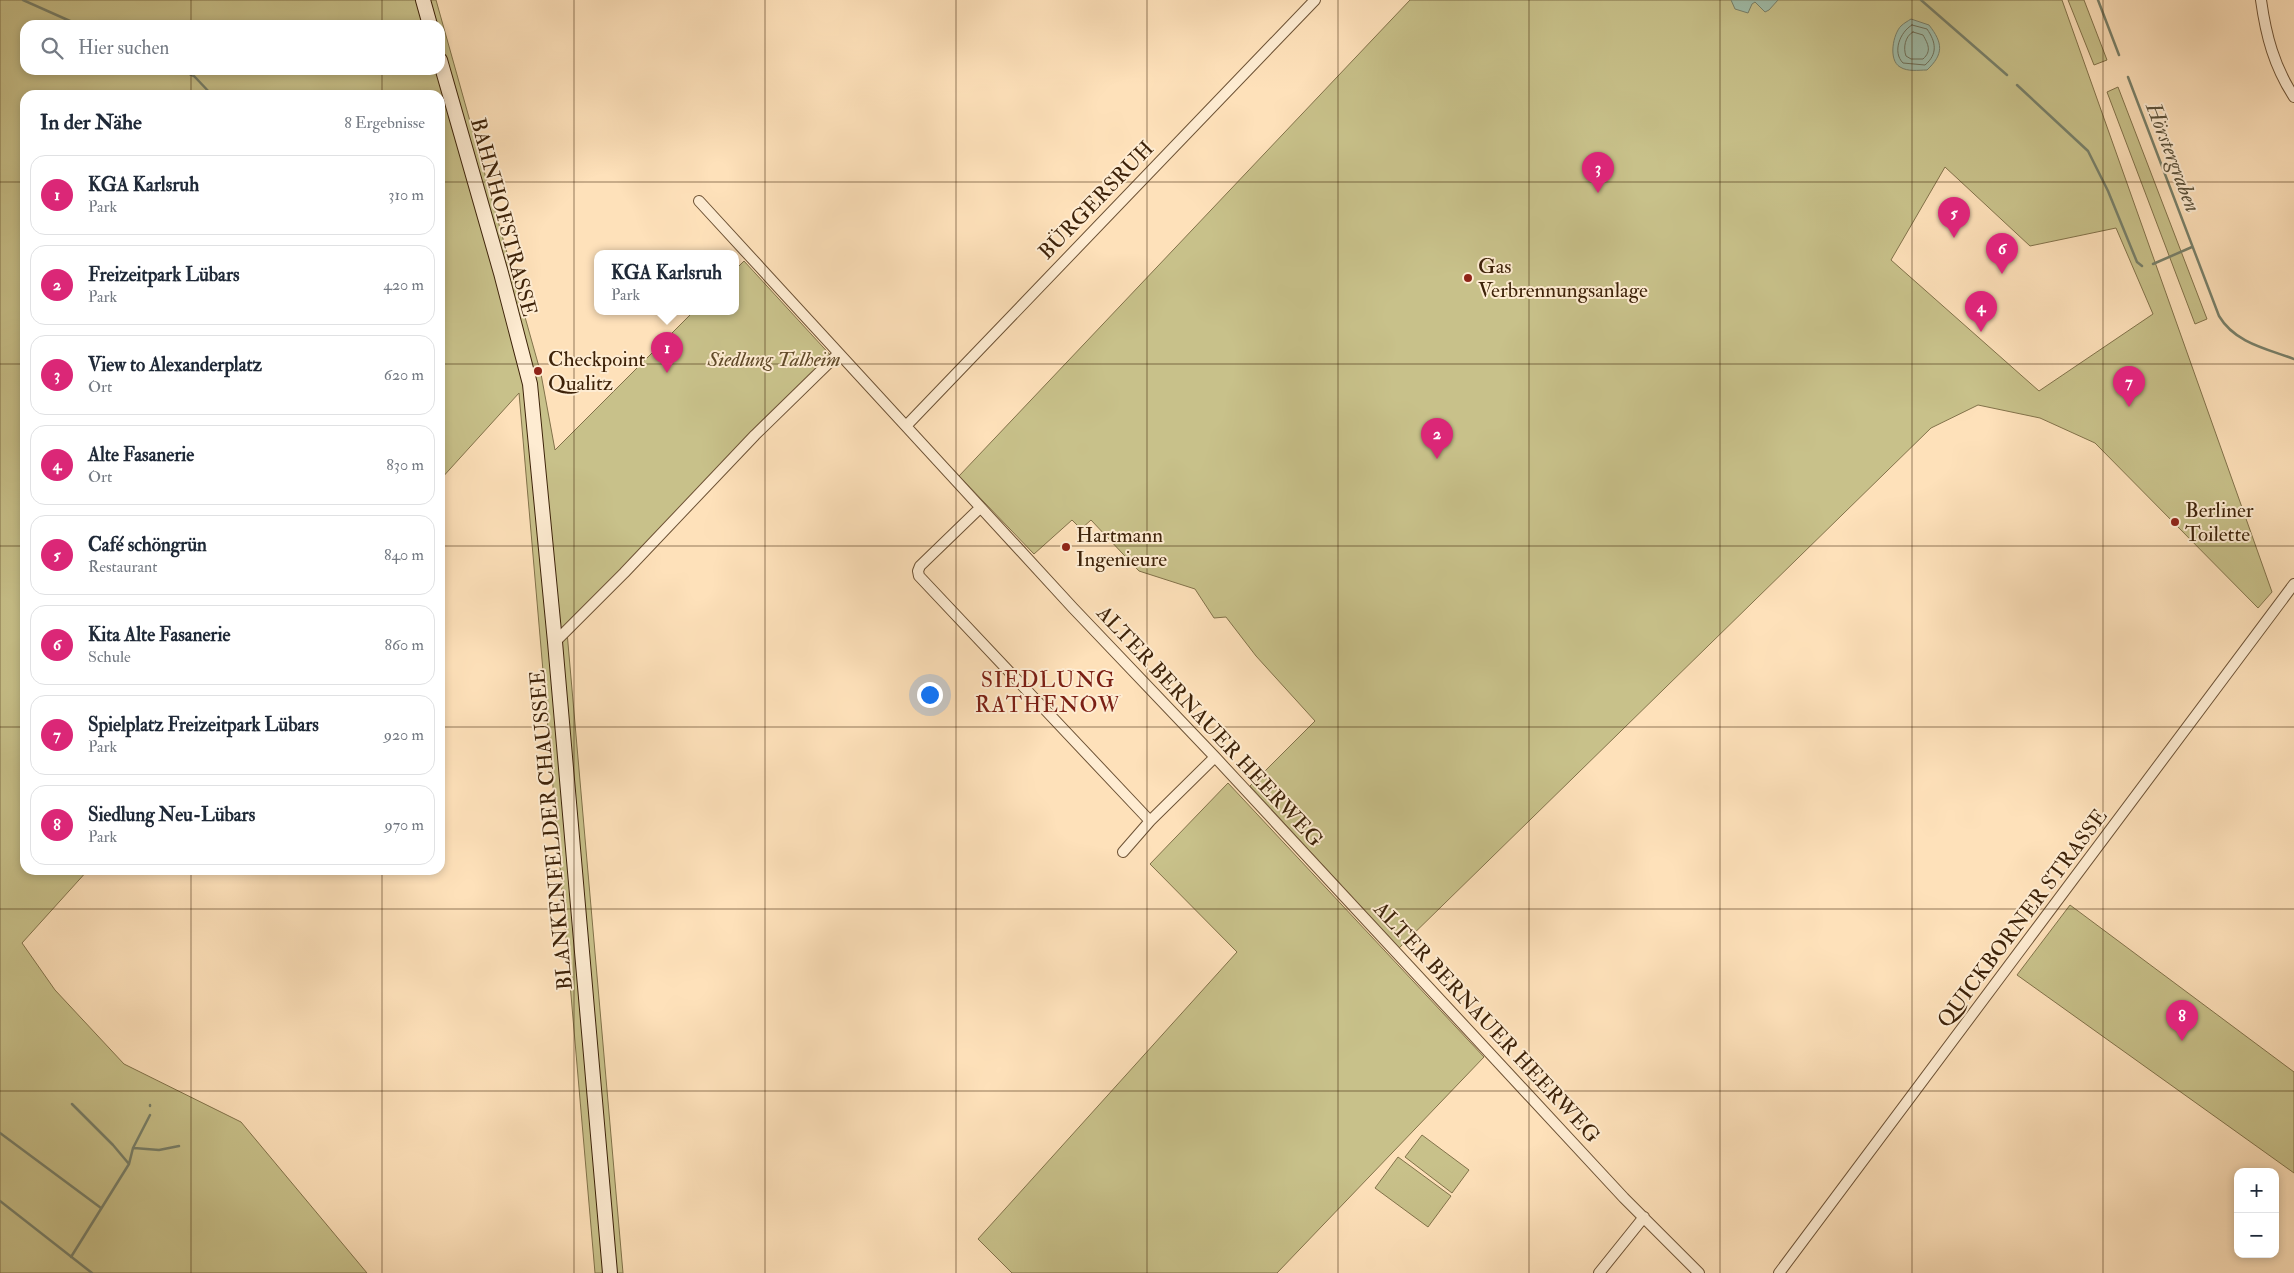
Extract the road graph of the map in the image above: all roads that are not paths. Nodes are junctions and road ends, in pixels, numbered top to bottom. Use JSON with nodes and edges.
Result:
{"nodes":[{"id":1,"x":423,"y":0,"type":"edge"},
{"id":2,"x":1315,"y":0,"type":"edge"},
{"id":3,"x":2261,"y":0,"type":"edge"},
{"id":4,"x":429,"y":20,"type":"edge"},
{"id":5,"x":444,"y":75,"type":"edge"},
{"id":6,"x":2294,"y":97,"type":"edge"},
{"id":7,"x":699,"y":201,"type":"dead end"},
{"id":8,"x":838,"y":354,"type":"junction"},
{"id":9,"x":530,"y":384,"type":"joint"},
{"id":10,"x":906,"y":426,"type":"junction"},
{"id":11,"x":980,"y":508,"type":"junction"},
{"id":12,"x":2294,"y":584,"type":"edge"},
{"id":13,"x":555,"y":642,"type":"junction"},
{"id":14,"x":1215,"y":757,"type":"junction"},
{"id":15,"x":1150,"y":821,"type":"junction"},
{"id":16,"x":1123,"y":852,"type":"dead end"},
{"id":17,"x":1644,"y":1218,"type":"junction"},
{"id":18,"x":610,"y":1273,"type":"edge"},
{"id":19,"x":1599,"y":1273,"type":"edge"},
{"id":20,"x":1699,"y":1273,"type":"edge"},
{"id":21,"x":1779,"y":1273,"type":"edge"}],
"edges":[{"from":1,"to":4,"type":"street"},
{"from":2,"to":10,"type":"street","name":"BÜRGERSRUH"},
{"from":3,"to":6,"type":"street"},
{"from":5,"to":9,"type":"street","name":"BAHNHOFSTRASSE"},
{"from":7,"to":8,"type":"street","name":"ALTER BERNAUER HEERWEG"},
{"from":8,"to":10,"type":"street","name":"ALTER BERNAUER HEERWEG"},
{"from":8,"to":13,"type":"street"},
{"from":9,"to":13,"type":"street","name":"BLANKENFELDER CHAUSSEE"},
{"from":10,"to":11,"type":"street","name":"ALTER BERNAUER HEERWEG"},
{"from":11,"to":14,"type":"street","name":"ALTER BERNAUER HEERWEG"},
{"from":11,"to":15,"type":"street"},
{"from":12,"to":21,"type":"street","name":"QUICKBORNER STRASSE"},
{"from":13,"to":18,"type":"street","name":"BLANKENFELDER CHAUSSEE"},
{"from":14,"to":15,"type":"street"},
{"from":14,"to":17,"type":"street","name":"ALTER BERNAUER HEERWEG"},
{"from":15,"to":16,"type":"street"},
{"from":17,"to":19,"type":"street"},
{"from":17,"to":20,"type":"street","name":"ALTER BERNAUER HEERWEG"}]}
